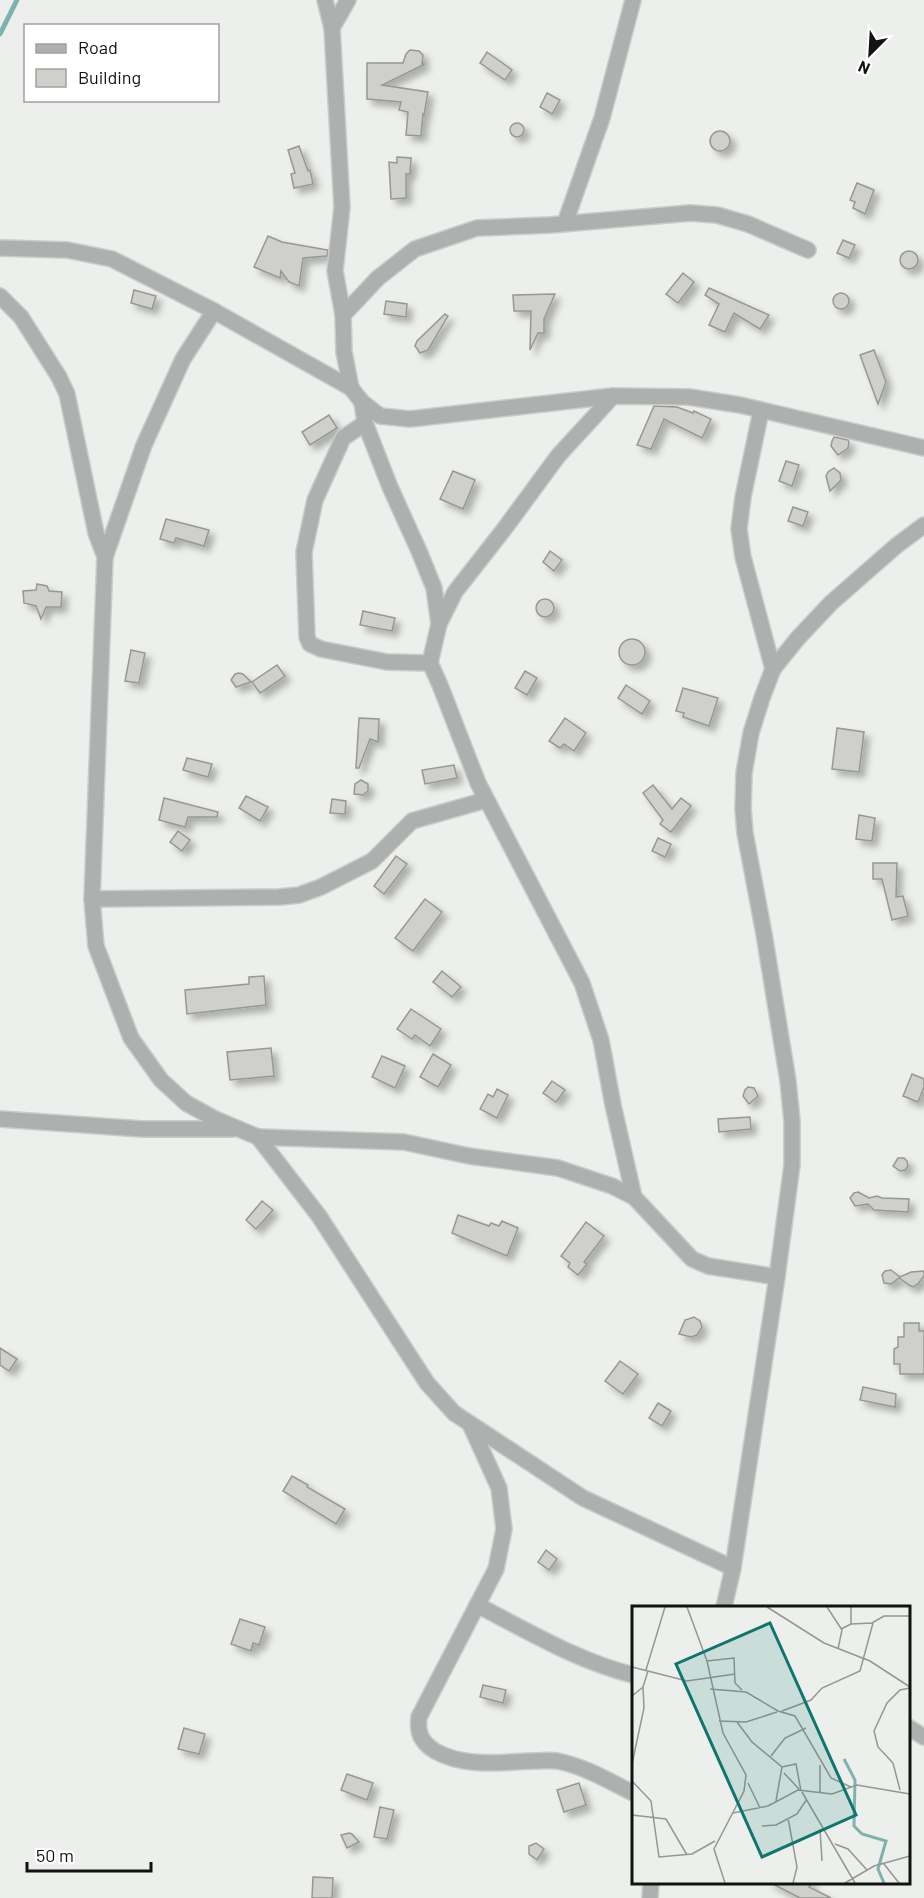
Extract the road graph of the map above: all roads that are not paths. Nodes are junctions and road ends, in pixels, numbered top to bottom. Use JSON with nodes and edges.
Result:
{"nodes":[{"id":1,"x":325,"y":0,"type":"edge"},
{"id":2,"x":348,"y":0,"type":"edge"},
{"id":3,"x":633,"y":0,"type":"edge"},
{"id":4,"x":332,"y":28,"type":"junction"},
{"id":5,"x":565,"y":223,"type":"junction"},
{"id":6,"x":0,"y":248,"type":"edge"},
{"id":7,"x":808,"y":250,"type":"dead end"},
{"id":8,"x":0,"y":296,"type":"edge"},
{"id":9,"x":214,"y":311,"type":"junction"},
{"id":10,"x":343,"y":315,"type":"junction"},
{"id":11,"x":351,"y":388,"type":"junction"},
{"id":12,"x":613,"y":396,"type":"junction"},
{"id":13,"x":362,"y":402,"type":"junction"},
{"id":14,"x":761,"y":411,"type":"junction"},
{"id":15,"x":365,"y":423,"type":"junction"},
{"id":16,"x":924,"y":448,"type":"edge"},
{"id":17,"x":924,"y":525,"type":"edge"},
{"id":18,"x":105,"y":556,"type":"junction"},
{"id":19,"x":439,"y":624,"type":"junction"},
{"id":20,"x":430,"y":663,"type":"junction"},
{"id":21,"x":774,"y":669,"type":"junction"},
{"id":22,"x":486,"y":800,"type":"junction"},
{"id":23,"x":92,"y":899,"type":"junction"},
{"id":24,"x":0,"y":1119,"type":"edge"},
{"id":25,"x":239,"y":1129,"type":"junction"},
{"id":26,"x":258,"y":1137,"type":"junction"},
{"id":27,"x":634,"y":1197,"type":"junction"},
{"id":28,"x":777,"y":1277,"type":"junction"},
{"id":29,"x":469,"y":1423,"type":"junction"},
{"id":30,"x":733,"y":1568,"type":"junction"},
{"id":31,"x":477,"y":1605,"type":"junction"},
{"id":32,"x":724,"y":1606,"type":"edge"},
{"id":33,"x":632,"y":1675,"type":"edge"},
{"id":34,"x":909,"y":1728,"type":"edge"},
{"id":35,"x":924,"y":1737,"type":"edge"},
{"id":36,"x":632,"y":1792,"type":"edge"},
{"id":37,"x":651,"y":1883,"type":"edge"},
{"id":38,"x":650,"y":1898,"type":"edge"}],
"edges":[{"from":1,"to":4,"type":"street"},
{"from":2,"to":4,"type":"street"},
{"from":3,"to":5,"type":"street"},
{"from":4,"to":10,"type":"street"},
{"from":5,"to":7,"type":"street"},
{"from":5,"to":10,"type":"street"},
{"from":6,"to":9,"type":"street"},
{"from":8,"to":18,"type":"street"},
{"from":9,"to":11,"type":"street"},
{"from":9,"to":18,"type":"street"},
{"from":10,"to":11,"type":"street"},
{"from":11,"to":13,"type":"street"},
{"from":12,"to":13,"type":"street"},
{"from":12,"to":14,"type":"street"},
{"from":12,"to":19,"type":"street"},
{"from":13,"to":15,"type":"street"},
{"from":14,"to":16,"type":"street"},
{"from":14,"to":21,"type":"street"},
{"from":15,"to":19,"type":"street"},
{"from":15,"to":20,"type":"street"},
{"from":17,"to":21,"type":"street"},
{"from":18,"to":23,"type":"street"},
{"from":19,"to":20,"type":"street"},
{"from":20,"to":22,"type":"street"},
{"from":21,"to":28,"type":"street"},
{"from":22,"to":23,"type":"street"},
{"from":22,"to":27,"type":"street"},
{"from":23,"to":25,"type":"street"},
{"from":24,"to":25,"type":"street"},
{"from":25,"to":26,"type":"street"},
{"from":26,"to":27,"type":"street"},
{"from":26,"to":29,"type":"street"},
{"from":27,"to":28,"type":"street"},
{"from":28,"to":30,"type":"street"},
{"from":29,"to":30,"type":"street"},
{"from":29,"to":31,"type":"street"},
{"from":30,"to":32,"type":"street"},
{"from":31,"to":33,"type":"street"},
{"from":31,"to":36,"type":"street"},
{"from":34,"to":35,"type":"street"},
{"from":37,"to":38,"type":"street"}]}
